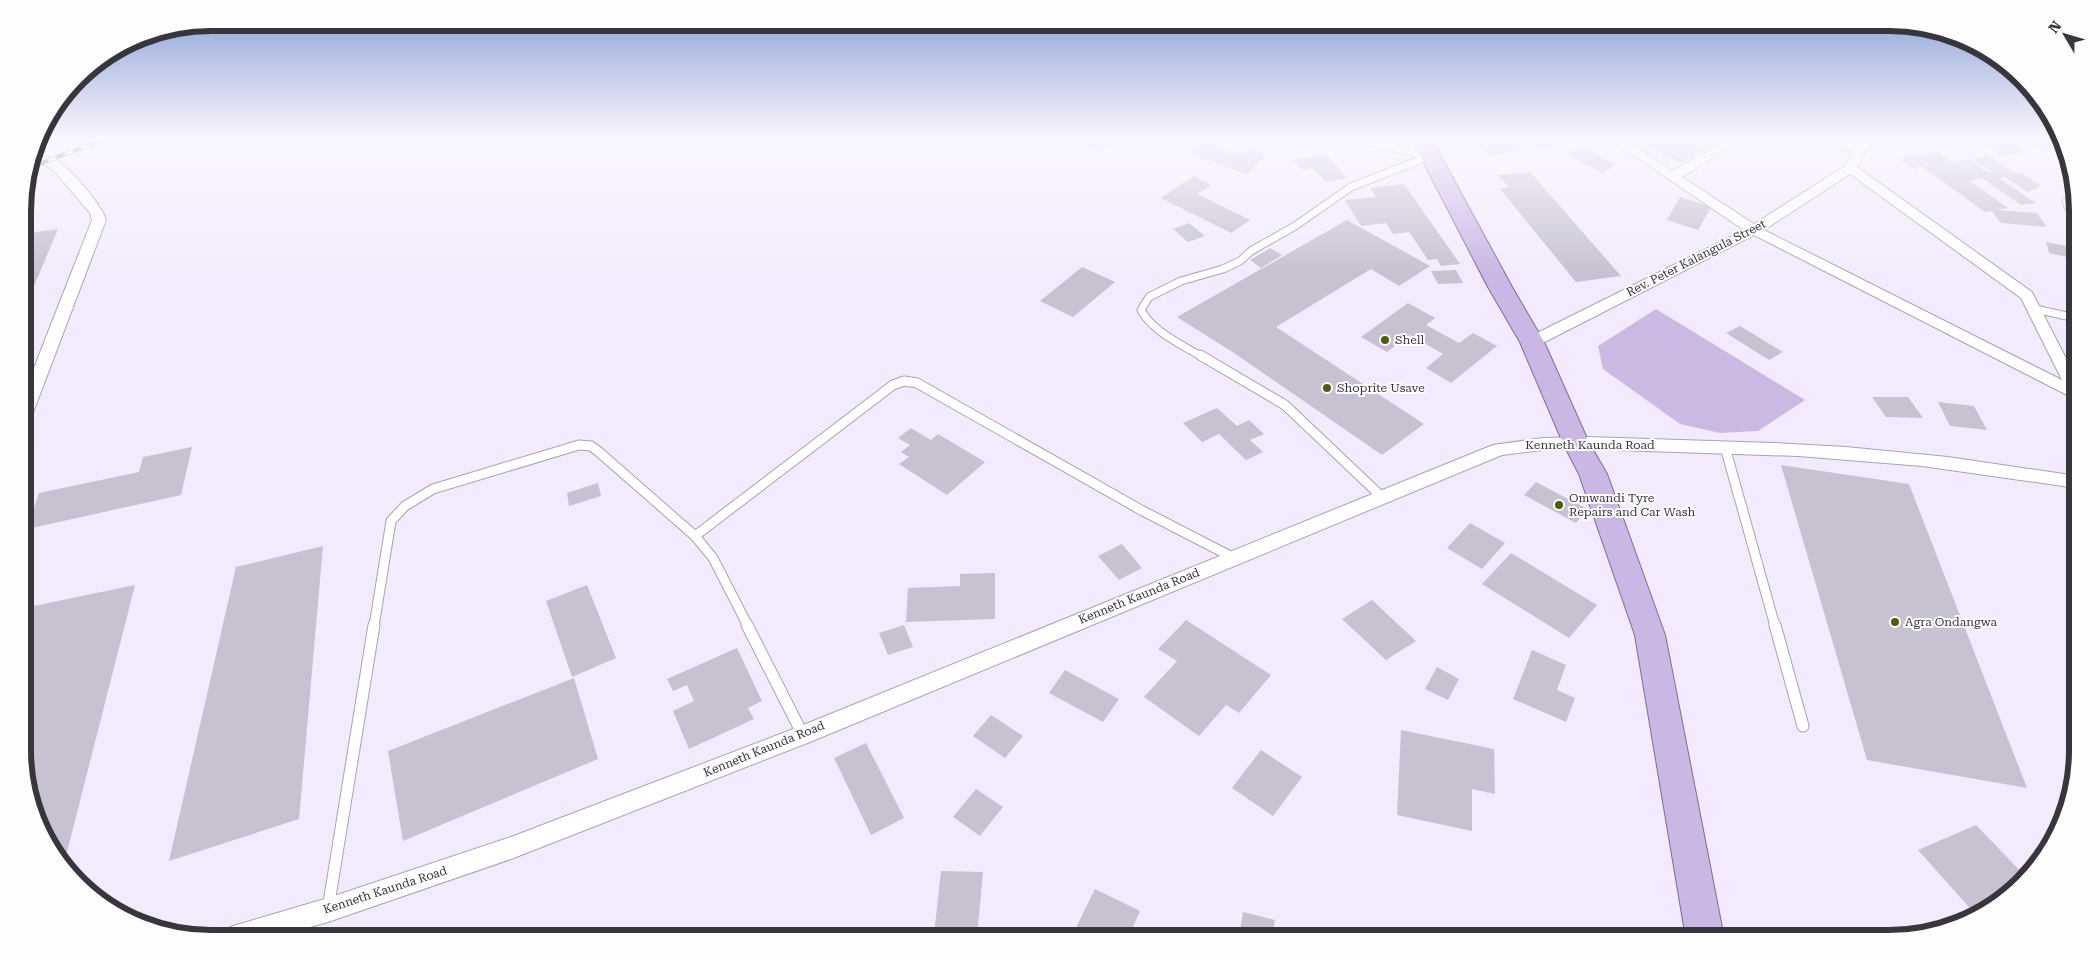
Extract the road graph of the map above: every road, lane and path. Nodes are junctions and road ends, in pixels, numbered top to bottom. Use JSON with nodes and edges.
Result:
{"nodes":[{"id":1,"x":72,"y":183,"type":"edge"},
{"id":2,"x":1358,"y":183,"type":"edge"},
{"id":3,"x":1445,"y":183,"type":"edge"},
{"id":4,"x":1684,"y":183,"type":"edge"},
{"id":5,"x":1827,"y":183,"type":"edge"},
{"id":6,"x":1871,"y":183,"type":"edge"},
{"id":7,"x":1754,"y":230,"type":"junction"},
{"id":8,"x":2035,"y":310,"type":"junction"},
{"id":9,"x":2069,"y":317,"type":"edge"},
{"id":10,"x":1532,"y":342,"type":"junction"},
{"id":11,"x":2069,"y":380,"type":"edge"},
{"id":12,"x":2069,"y":391,"type":"edge"},
{"id":13,"x":31,"y":398,"type":"edge"},
{"id":14,"x":1576,"y":443,"type":"junction"},
{"id":15,"x":1725,"y":447,"type":"junction"},
{"id":16,"x":2069,"y":481,"type":"edge"},
{"id":17,"x":1382,"y":497,"type":"junction"},
{"id":18,"x":694,"y":536,"type":"junction"},
{"id":19,"x":1234,"y":558,"type":"junction"},
{"id":20,"x":1802,"y":726,"type":"dead end"},
{"id":21,"x":803,"y":735,"type":"junction"},
{"id":22,"x":328,"y":910,"type":"junction"},
{"id":23,"x":260,"y":930,"type":"edge"},
{"id":24,"x":1704,"y":930,"type":"edge"}],
"edges":[{"from":1,"to":13,"type":"street"},
{"from":2,"to":17,"type":"lane"},
{"from":3,"to":10,"type":"main road"},
{"from":4,"to":7,"type":"street"},
{"from":5,"to":7,"type":"street","name":"Rev. Peter Kalangula Street"},
{"from":6,"to":8,"type":"street"},
{"from":7,"to":10,"type":"street","name":"Rev. Peter Kalangula Street"},
{"from":7,"to":12,"type":"street"},
{"from":8,"to":9,"type":"lane"},
{"from":8,"to":11,"type":"street"},
{"from":10,"to":14,"type":"main road"},
{"from":14,"to":15,"type":"street","name":"Kenneth Kaunda Road"},
{"from":14,"to":17,"type":"street","name":"Kenneth Kaunda Road"},
{"from":14,"to":24,"type":"main road"},
{"from":15,"to":16,"type":"street","name":"Kenneth Kaunda Road"},
{"from":15,"to":20,"type":"lane"},
{"from":17,"to":19,"type":"street","name":"Kenneth Kaunda Road"},
{"from":18,"to":19,"type":"lane"},
{"from":18,"to":21,"type":"lane"},
{"from":18,"to":22,"type":"lane"},
{"from":19,"to":21,"type":"street","name":"Kenneth Kaunda Road"},
{"from":21,"to":22,"type":"street","name":"Kenneth Kaunda Road"},
{"from":22,"to":23,"type":"street","name":"Kenneth Kaunda Road"}]}
